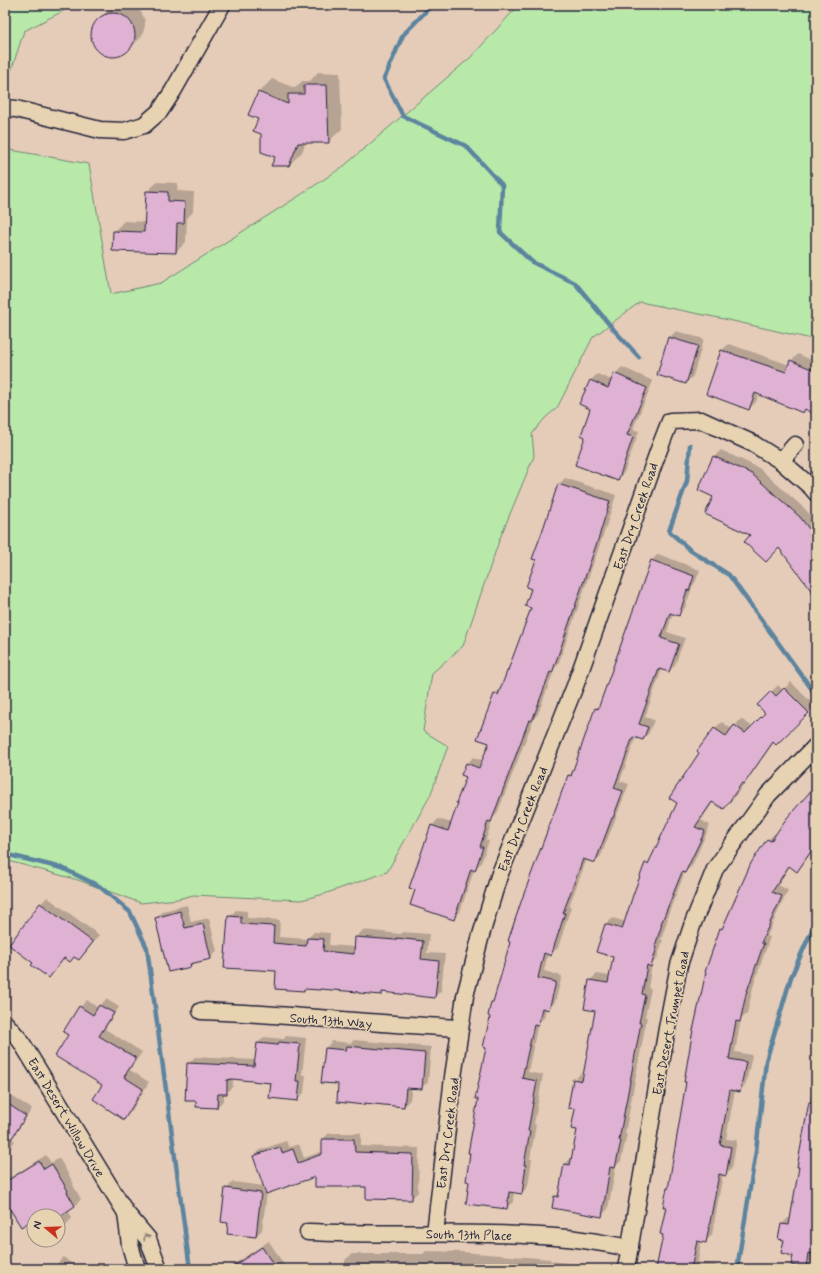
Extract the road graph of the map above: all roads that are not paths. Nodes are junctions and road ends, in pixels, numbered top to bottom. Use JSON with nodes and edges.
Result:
{"nodes":[{"id":1,"x":222,"y":5,"type":"edge"},
{"id":2,"x":5,"y":108,"type":"edge"},
{"id":3,"x":795,"y":445,"type":"dead end"},
{"id":4,"x":781,"y":461,"type":"junction"},
{"id":5,"x":816,"y":493,"type":"edge"},
{"id":6,"x":816,"y":746,"type":"edge"},
{"id":7,"x":202,"y":1011,"type":"dead end"},
{"id":8,"x":5,"y":1023,"type":"edge"},
{"id":9,"x":460,"y":1028,"type":"junction"},
{"id":10,"x":126,"y":1213,"type":"junction"},
{"id":11,"x":308,"y":1232,"type":"dead end"},
{"id":12,"x":435,"y":1233,"type":"junction"},
{"id":13,"x":630,"y":1248,"type":"junction"},
{"id":14,"x":137,"y":1269,"type":"edge"},
{"id":15,"x":159,"y":1269,"type":"edge"},
{"id":16,"x":626,"y":1269,"type":"edge"}],
"edges":[{"from":1,"to":2,"type":"street"},
{"from":3,"to":4,"type":"street"},
{"from":4,"to":5,"type":"street"},
{"from":4,"to":9,"type":"street","name":"East Dry Creek Road"},
{"from":6,"to":13,"type":"street","name":"East Desert Trumpet Road"},
{"from":7,"to":9,"type":"street","name":"South 13th Way"},
{"from":8,"to":10,"type":"street","name":"East Desert Willow Drive"},
{"from":9,"to":12,"type":"street","name":"East Dry Creek Road"},
{"from":10,"to":14,"type":"street","name":"East Desert Willow Drive"},
{"from":15,"to":10,"type":"street","name":"East Desert Willow Drive","one_way":true},
{"from":11,"to":12,"type":"street","name":"South 13th Place"},
{"from":12,"to":13,"type":"street","name":"South 13th Place"},
{"from":13,"to":16,"type":"street","name":"East Desert Trumpet Road"}]}
